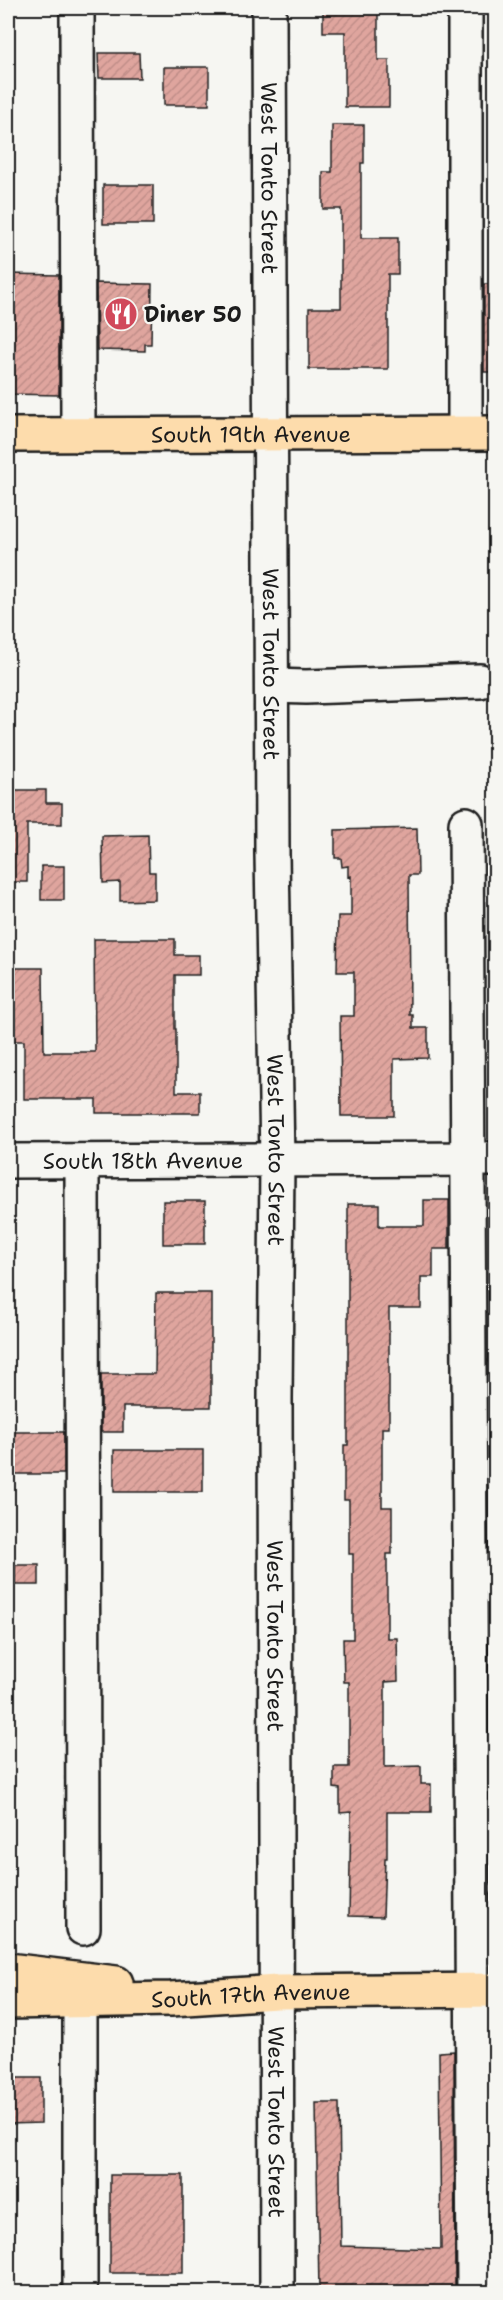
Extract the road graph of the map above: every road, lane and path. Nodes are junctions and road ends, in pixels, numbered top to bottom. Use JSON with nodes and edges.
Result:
{"nodes":[{"id":1,"x":77,"y":8,"type":"edge"},
{"id":2,"x":269,"y":8,"type":"edge"},
{"id":3,"x":465,"y":8,"type":"edge"},
{"id":4,"x":480,"y":433,"type":"edge"},
{"id":5,"x":8,"y":435,"type":"edge"},
{"id":6,"x":78,"y":435,"type":"junction"},
{"id":7,"x":272,"y":435,"type":"junction"},
{"id":8,"x":480,"y":681,"type":"dead end"},
{"id":9,"x":272,"y":686,"type":"junction"},
{"id":10,"x":466,"y":824,"type":"dead end"},
{"id":11,"x":481,"y":1159,"type":"edge"},
{"id":12,"x":8,"y":1161,"type":"edge"},
{"id":13,"x":82,"y":1161,"type":"junction"},
{"id":14,"x":277,"y":1161,"type":"junction"},
{"id":15,"x":83,"y":1928,"type":"dead end"},
{"id":16,"x":8,"y":1970,"type":"edge"},
{"id":17,"x":484,"y":1990,"type":"edge"},
{"id":18,"x":277,"y":1992,"type":"junction"},
{"id":19,"x":80,"y":2001,"type":"junction"},
{"id":20,"x":8,"y":2002,"type":"edge"},
{"id":21,"x":80,"y":2292,"type":"edge"},
{"id":22,"x":277,"y":2292,"type":"edge"},
{"id":23,"x":474,"y":2292,"type":"edge"}],
"edges":[{"from":1,"to":6,"type":"street"},
{"from":2,"to":7,"type":"street","name":"West Tonto Street"},
{"from":3,"to":4,"type":"street"},
{"from":4,"to":7,"type":"main road","name":"South 19th Avenue"},
{"from":5,"to":6,"type":"main road","name":"South 19th Avenue"},
{"from":6,"to":7,"type":"main road","name":"South 19th Avenue"},
{"from":7,"to":9,"type":"street","name":"West Tonto Street"},
{"from":8,"to":9,"type":"street"},
{"from":9,"to":14,"type":"street","name":"West Tonto Street"},
{"from":10,"to":11,"type":"street"},
{"from":11,"to":14,"type":"street","name":"South 18th Avenue"},
{"from":11,"to":17,"type":"street"},
{"from":12,"to":13,"type":"street","name":"South 18th Avenue"},
{"from":13,"to":14,"type":"street","name":"South 18th Avenue"},
{"from":13,"to":15,"type":"street"},
{"from":14,"to":18,"type":"street","name":"West Tonto Street"},
{"from":16,"to":18,"type":"main road"},
{"from":17,"to":18,"type":"main road","name":"South 17th Avenue"},
{"from":17,"to":23,"type":"street"},
{"from":18,"to":19,"type":"main road","name":"South 17th Avenue"},
{"from":18,"to":22,"type":"street","name":"West Tonto Street"},
{"from":19,"to":20,"type":"main road","name":"South 17th Avenue"},
{"from":19,"to":21,"type":"street"}]}
